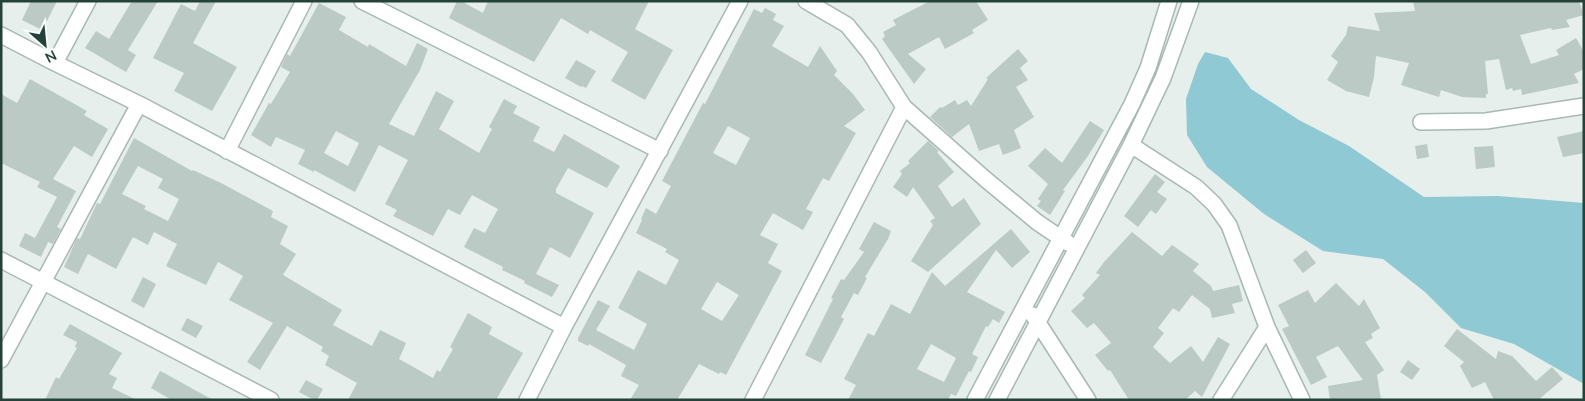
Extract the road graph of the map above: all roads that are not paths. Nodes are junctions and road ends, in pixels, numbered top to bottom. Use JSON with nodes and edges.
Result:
{"nodes":[{"id":1,"x":88,"y":1,"type":"edge"},
{"id":2,"x":304,"y":1,"type":"edge"},
{"id":3,"x":362,"y":1,"type":"edge"},
{"id":4,"x":740,"y":1,"type":"edge"},
{"id":5,"x":806,"y":1,"type":"edge"},
{"id":6,"x":1169,"y":1,"type":"edge"},
{"id":7,"x":1190,"y":5,"type":"edge"},
{"id":8,"x":1,"y":35,"type":"edge"},
{"id":9,"x":55,"y":63,"type":"junction"},
{"id":10,"x":139,"y":104,"type":"junction"},
{"id":11,"x":904,"y":106,"type":"junction"},
{"id":12,"x":1584,"y":106,"type":"edge"},
{"id":13,"x":1421,"y":122,"type":"dead end"},
{"id":14,"x":1131,"y":145,"type":"junction"},
{"id":15,"x":227,"y":151,"type":"junction"},
{"id":16,"x":660,"y":151,"type":"junction"},
{"id":17,"x":1060,"y":239,"type":"junction"},
{"id":18,"x":1077,"y":247,"type":"junction"},
{"id":19,"x":1,"y":260,"type":"edge"},
{"id":20,"x":42,"y":282,"type":"junction"},
{"id":21,"x":1027,"y":305,"type":"junction"},
{"id":22,"x":1038,"y":322,"type":"junction"},
{"id":23,"x":564,"y":327,"type":"junction"},
{"id":24,"x":1267,"y":327,"type":"junction"},
{"id":25,"x":1,"y":360,"type":"edge"},
{"id":26,"x":271,"y":400,"type":"edge"},
{"id":27,"x":527,"y":400,"type":"edge"},
{"id":28,"x":753,"y":400,"type":"edge"},
{"id":29,"x":976,"y":400,"type":"edge"},
{"id":30,"x":997,"y":400,"type":"edge"},
{"id":31,"x":1088,"y":400,"type":"edge"},
{"id":32,"x":1221,"y":400,"type":"edge"},
{"id":33,"x":1302,"y":400,"type":"edge"}],
"edges":[{"from":1,"to":9,"type":"street"},
{"from":2,"to":15,"type":"street"},
{"from":3,"to":16,"type":"street"},
{"from":4,"to":16,"type":"street"},
{"from":5,"to":11,"type":"street"},
{"from":6,"to":17,"type":"street"},
{"from":7,"to":14,"type":"street"},
{"from":8,"to":9,"type":"street"},
{"from":9,"to":10,"type":"street"},
{"from":10,"to":15,"type":"street"},
{"from":10,"to":20,"type":"street"},
{"from":11,"to":17,"type":"street"},
{"from":11,"to":28,"type":"street"},
{"from":12,"to":13,"type":"street"},
{"from":14,"to":18,"type":"street"},
{"from":14,"to":24,"type":"street"},
{"from":15,"to":23,"type":"street"},
{"from":16,"to":23,"type":"street"},
{"from":17,"to":18,"type":"street"},
{"from":17,"to":21,"type":"street"},
{"from":18,"to":22,"type":"street"},
{"from":19,"to":20,"type":"street"},
{"from":20,"to":25,"type":"street"},
{"from":20,"to":26,"type":"street"},
{"from":21,"to":22,"type":"street"},
{"from":21,"to":29,"type":"street"},
{"from":22,"to":30,"type":"street"},
{"from":22,"to":31,"type":"street"},
{"from":23,"to":27,"type":"street"},
{"from":24,"to":32,"type":"street"},
{"from":24,"to":33,"type":"street"}]}
